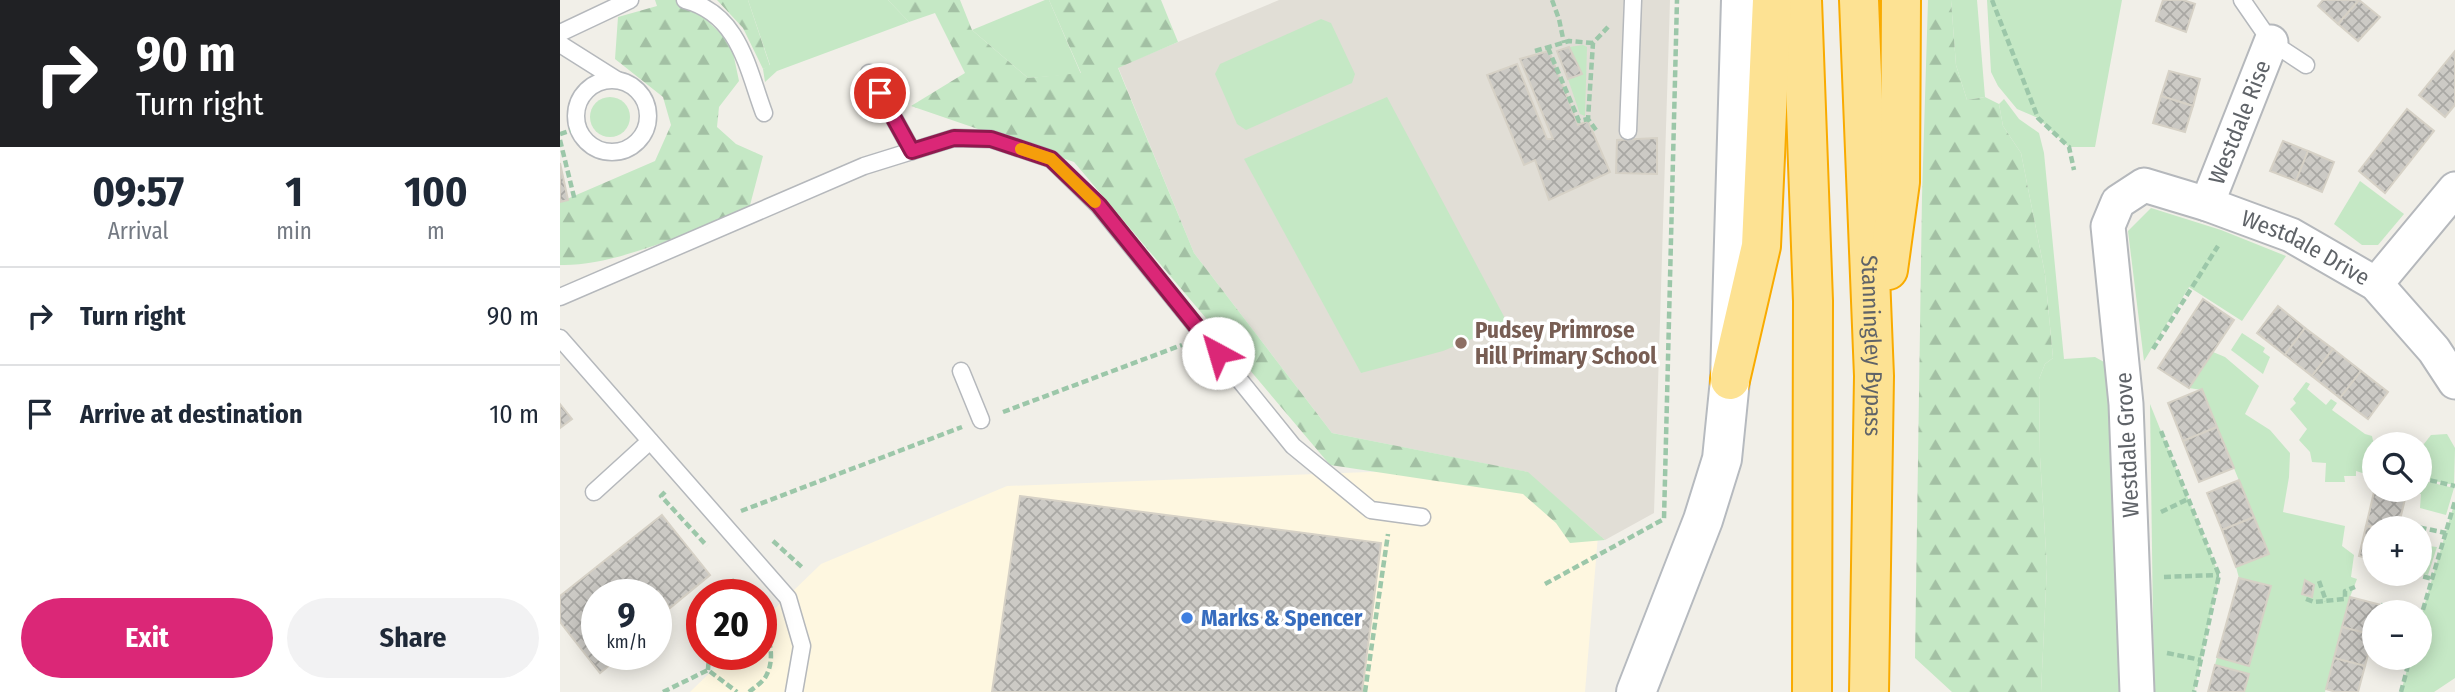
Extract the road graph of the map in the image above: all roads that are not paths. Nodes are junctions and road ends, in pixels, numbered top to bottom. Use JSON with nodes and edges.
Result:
{"nodes":[{"id":1,"x":630,"y":0,"type":"edge"},
{"id":2,"x":685,"y":0,"type":"edge"},
{"id":3,"x":1633,"y":0,"type":"edge"},
{"id":4,"x":1741,"y":0,"type":"edge"},
{"id":5,"x":1772,"y":0,"type":"edge"},
{"id":6,"x":1802,"y":0,"type":"edge"},
{"id":7,"x":1859,"y":0,"type":"edge"},
{"id":8,"x":1901,"y":0,"type":"edge"},
{"id":9,"x":2242,"y":0,"type":"edge"},
{"id":10,"x":560,"y":33,"type":"edge"},
{"id":11,"x":2271,"y":42,"type":"junction"},
{"id":12,"x":560,"y":44,"type":"edge"},
{"id":13,"x":2306,"y":65,"type":"dead end"},
{"id":14,"x":869,"y":73,"type":"dead end"},
{"id":15,"x":618,"y":80,"type":"junction"},
{"id":16,"x":764,"y":113,"type":"dead end"},
{"id":17,"x":1628,"y":131,"type":"dead end"},
{"id":18,"x":912,"y":151,"type":"junction"},
{"id":19,"x":2455,"y":189,"type":"edge"},
{"id":20,"x":2118,"y":202,"type":"joint"},
{"id":21,"x":2207,"y":204,"type":"junction"},
{"id":22,"x":2376,"y":284,"type":"junction"},
{"id":23,"x":560,"y":297,"type":"edge"},
{"id":24,"x":560,"y":338,"type":"edge"},
{"id":25,"x":961,"y":371,"type":"dead end"},
{"id":26,"x":1874,"y":376,"type":"junction"},
{"id":27,"x":1730,"y":380,"type":"junction"},
{"id":28,"x":2455,"y":382,"type":"edge"},
{"id":29,"x":981,"y":420,"type":"dead end"},
{"id":30,"x":650,"y":441,"type":"junction"},
{"id":31,"x":594,"y":492,"type":"dead end"},
{"id":32,"x":1422,"y":517,"type":"dead end"},
{"id":33,"x":794,"y":692,"type":"edge"},
{"id":34,"x":1636,"y":692,"type":"edge"},
{"id":35,"x":1812,"y":692,"type":"edge"},
{"id":36,"x":1869,"y":692,"type":"edge"},
{"id":37,"x":2137,"y":692,"type":"edge"}],
"edges":[{"from":1,"to":10,"type":"lane"},
{"from":2,"to":16,"type":"lane"},
{"from":3,"to":17,"type":"lane"},
{"from":4,"to":27,"type":"main road"},
{"from":5,"to":27,"type":"highway"},
{"from":6,"to":35,"type":"highway"},
{"from":7,"to":26,"type":"highway","name":"Stanningley Bypass"},
{"from":8,"to":26,"type":"highway"},
{"from":9,"to":11,"type":"lane"},
{"from":11,"to":13,"type":"lane"},
{"from":11,"to":21,"type":"street","name":"Westdale Rise"},
{"from":12,"to":15,"type":"lane"},
{"from":14,"to":18,"type":"lane"},
{"from":15,"to":15,"type":"lane"},
{"from":18,"to":23,"type":"lane"},
{"from":18,"to":32,"type":"lane"},
{"from":19,"to":22,"type":"street"},
{"from":20,"to":21,"type":"street","name":"Westdale Drive"},
{"from":20,"to":37,"type":"street","name":"Westdale Grove"},
{"from":21,"to":22,"type":"street","name":"Westdale Drive"},
{"from":22,"to":28,"type":"street","name":"Westdale Drive"},
{"from":24,"to":30,"type":"lane"},
{"from":25,"to":29,"type":"lane"},
{"from":26,"to":36,"type":"highway","name":"Stanningley Bypass"},
{"from":27,"to":34,"type":"main road"},
{"from":30,"to":31,"type":"lane"},
{"from":30,"to":33,"type":"lane"}]}
